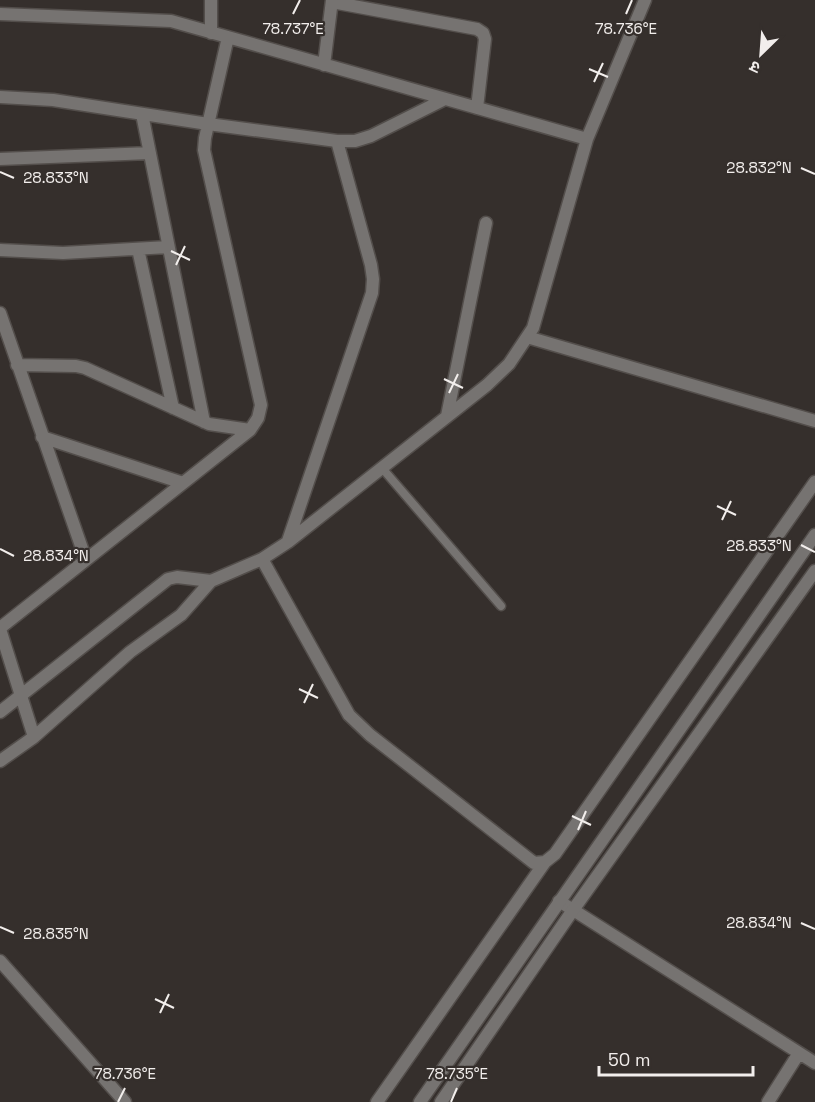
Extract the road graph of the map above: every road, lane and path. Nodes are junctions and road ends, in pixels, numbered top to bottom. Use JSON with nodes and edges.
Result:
{"nodes":[{"id":1,"x":211,"y":0,"type":"edge"},
{"id":2,"x":645,"y":0,"type":"edge"},
{"id":3,"x":332,"y":1,"type":"edge"},
{"id":4,"x":0,"y":14,"type":"edge"},
{"id":5,"x":212,"y":33,"type":"junction"},
{"id":6,"x":228,"y":37,"type":"junction"},
{"id":7,"x":324,"y":65,"type":"junction"},
{"id":8,"x":0,"y":97,"type":"edge"},
{"id":9,"x":445,"y":99,"type":"junction"},
{"id":10,"x":477,"y":108,"type":"junction"},
{"id":11,"x":142,"y":114,"type":"junction"},
{"id":12,"x":208,"y":124,"type":"junction"},
{"id":13,"x":587,"y":139,"type":"junction"},
{"id":14,"x":337,"y":141,"type":"junction"},
{"id":15,"x":150,"y":153,"type":"junction"},
{"id":16,"x":0,"y":159,"type":"edge"},
{"id":17,"x":486,"y":223,"type":"dead end"},
{"id":18,"x":168,"y":247,"type":"junction"},
{"id":19,"x":138,"y":249,"type":"junction"},
{"id":20,"x":0,"y":250,"type":"edge"},
{"id":21,"x":0,"y":314,"type":"edge"},
{"id":22,"x":527,"y":337,"type":"junction"},
{"id":23,"x":16,"y":364,"type":"junction"},
{"id":24,"x":173,"y":408,"type":"junction"},
{"id":25,"x":447,"y":416,"type":"junction"},
{"id":26,"x":815,"y":421,"type":"edge"},
{"id":27,"x":204,"y":422,"type":"junction"},
{"id":28,"x":250,"y":430,"type":"junction"},
{"id":29,"x":42,"y":436,"type":"junction"},
{"id":30,"x":382,"y":468,"type":"junction"},
{"id":31,"x":815,"y":482,"type":"edge"},
{"id":32,"x":183,"y":483,"type":"junction"},
{"id":33,"x":815,"y":535,"type":"edge"},
{"id":34,"x":288,"y":542,"type":"junction"},
{"id":35,"x":262,"y":559,"type":"junction"},
{"id":36,"x":86,"y":560,"type":"junction"},
{"id":37,"x":815,"y":571,"type":"edge"},
{"id":38,"x":210,"y":581,"type":"junction"},
{"id":39,"x":501,"y":606,"type":"dead end"},
{"id":40,"x":0,"y":629,"type":"edge"},
{"id":41,"x":21,"y":696,"type":"junction"},
{"id":42,"x":0,"y":712,"type":"edge"},
{"id":43,"x":34,"y":737,"type":"junction"},
{"id":44,"x":0,"y":761,"type":"edge"},
{"id":45,"x":545,"y":862,"type":"junction"},
{"id":46,"x":559,"y":901,"type":"junction"},
{"id":47,"x":573,"y":910,"type":"junction"},
{"id":48,"x":0,"y":961,"type":"edge"},
{"id":49,"x":799,"y":1053,"type":"junction"},
{"id":50,"x":815,"y":1063,"type":"edge"},
{"id":51,"x":125,"y":1102,"type":"edge"},
{"id":52,"x":377,"y":1102,"type":"edge"},
{"id":53,"x":420,"y":1102,"type":"edge"},
{"id":54,"x":441,"y":1102,"type":"edge"},
{"id":55,"x":768,"y":1102,"type":"edge"}],
"edges":[{"from":1,"to":5,"type":"street"},
{"from":2,"to":13,"type":"street"},
{"from":3,"to":7,"type":"street"},
{"from":3,"to":10,"type":"street"},
{"from":4,"to":5,"type":"street"},
{"from":5,"to":6,"type":"street"},
{"from":6,"to":7,"type":"street"},
{"from":6,"to":12,"type":"street"},
{"from":7,"to":9,"type":"street"},
{"from":8,"to":11,"type":"street"},
{"from":9,"to":10,"type":"street"},
{"from":9,"to":14,"type":"street"},
{"from":10,"to":13,"type":"street"},
{"from":11,"to":12,"type":"street"},
{"from":11,"to":15,"type":"street"},
{"from":12,"to":14,"type":"street"},
{"from":12,"to":28,"type":"street"},
{"from":13,"to":22,"type":"street"},
{"from":14,"to":34,"type":"street"},
{"from":15,"to":16,"type":"street"},
{"from":15,"to":18,"type":"street"},
{"from":17,"to":25,"type":"street"},
{"from":18,"to":19,"type":"street"},
{"from":18,"to":27,"type":"street"},
{"from":19,"to":20,"type":"street"},
{"from":19,"to":24,"type":"street"},
{"from":21,"to":23,"type":"street"},
{"from":22,"to":25,"type":"street"},
{"from":22,"to":26,"type":"street"},
{"from":23,"to":24,"type":"street"},
{"from":23,"to":29,"type":"street"},
{"from":24,"to":27,"type":"street"},
{"from":25,"to":30,"type":"street"},
{"from":27,"to":28,"type":"street"},
{"from":28,"to":32,"type":"street"},
{"from":29,"to":32,"type":"street"},
{"from":29,"to":36,"type":"street"},
{"from":30,"to":34,"type":"street"},
{"from":30,"to":39,"type":"lane"},
{"from":31,"to":45,"type":"street"},
{"from":32,"to":36,"type":"street"},
{"from":33,"to":46,"type":"street"},
{"from":34,"to":35,"type":"street"},
{"from":35,"to":38,"type":"street"},
{"from":35,"to":45,"type":"street"},
{"from":36,"to":40,"type":"street"},
{"from":37,"to":47,"type":"street"},
{"from":38,"to":41,"type":"street"},
{"from":38,"to":43,"type":"street"},
{"from":40,"to":41,"type":"street"},
{"from":41,"to":42,"type":"street"},
{"from":41,"to":43,"type":"street"},
{"from":43,"to":44,"type":"street"},
{"from":45,"to":52,"type":"street"},
{"from":46,"to":47,"type":"street"},
{"from":46,"to":53,"type":"street"},
{"from":47,"to":49,"type":"street"},
{"from":47,"to":54,"type":"street"},
{"from":48,"to":51,"type":"street"},
{"from":49,"to":50,"type":"street"},
{"from":49,"to":55,"type":"street"}]}
